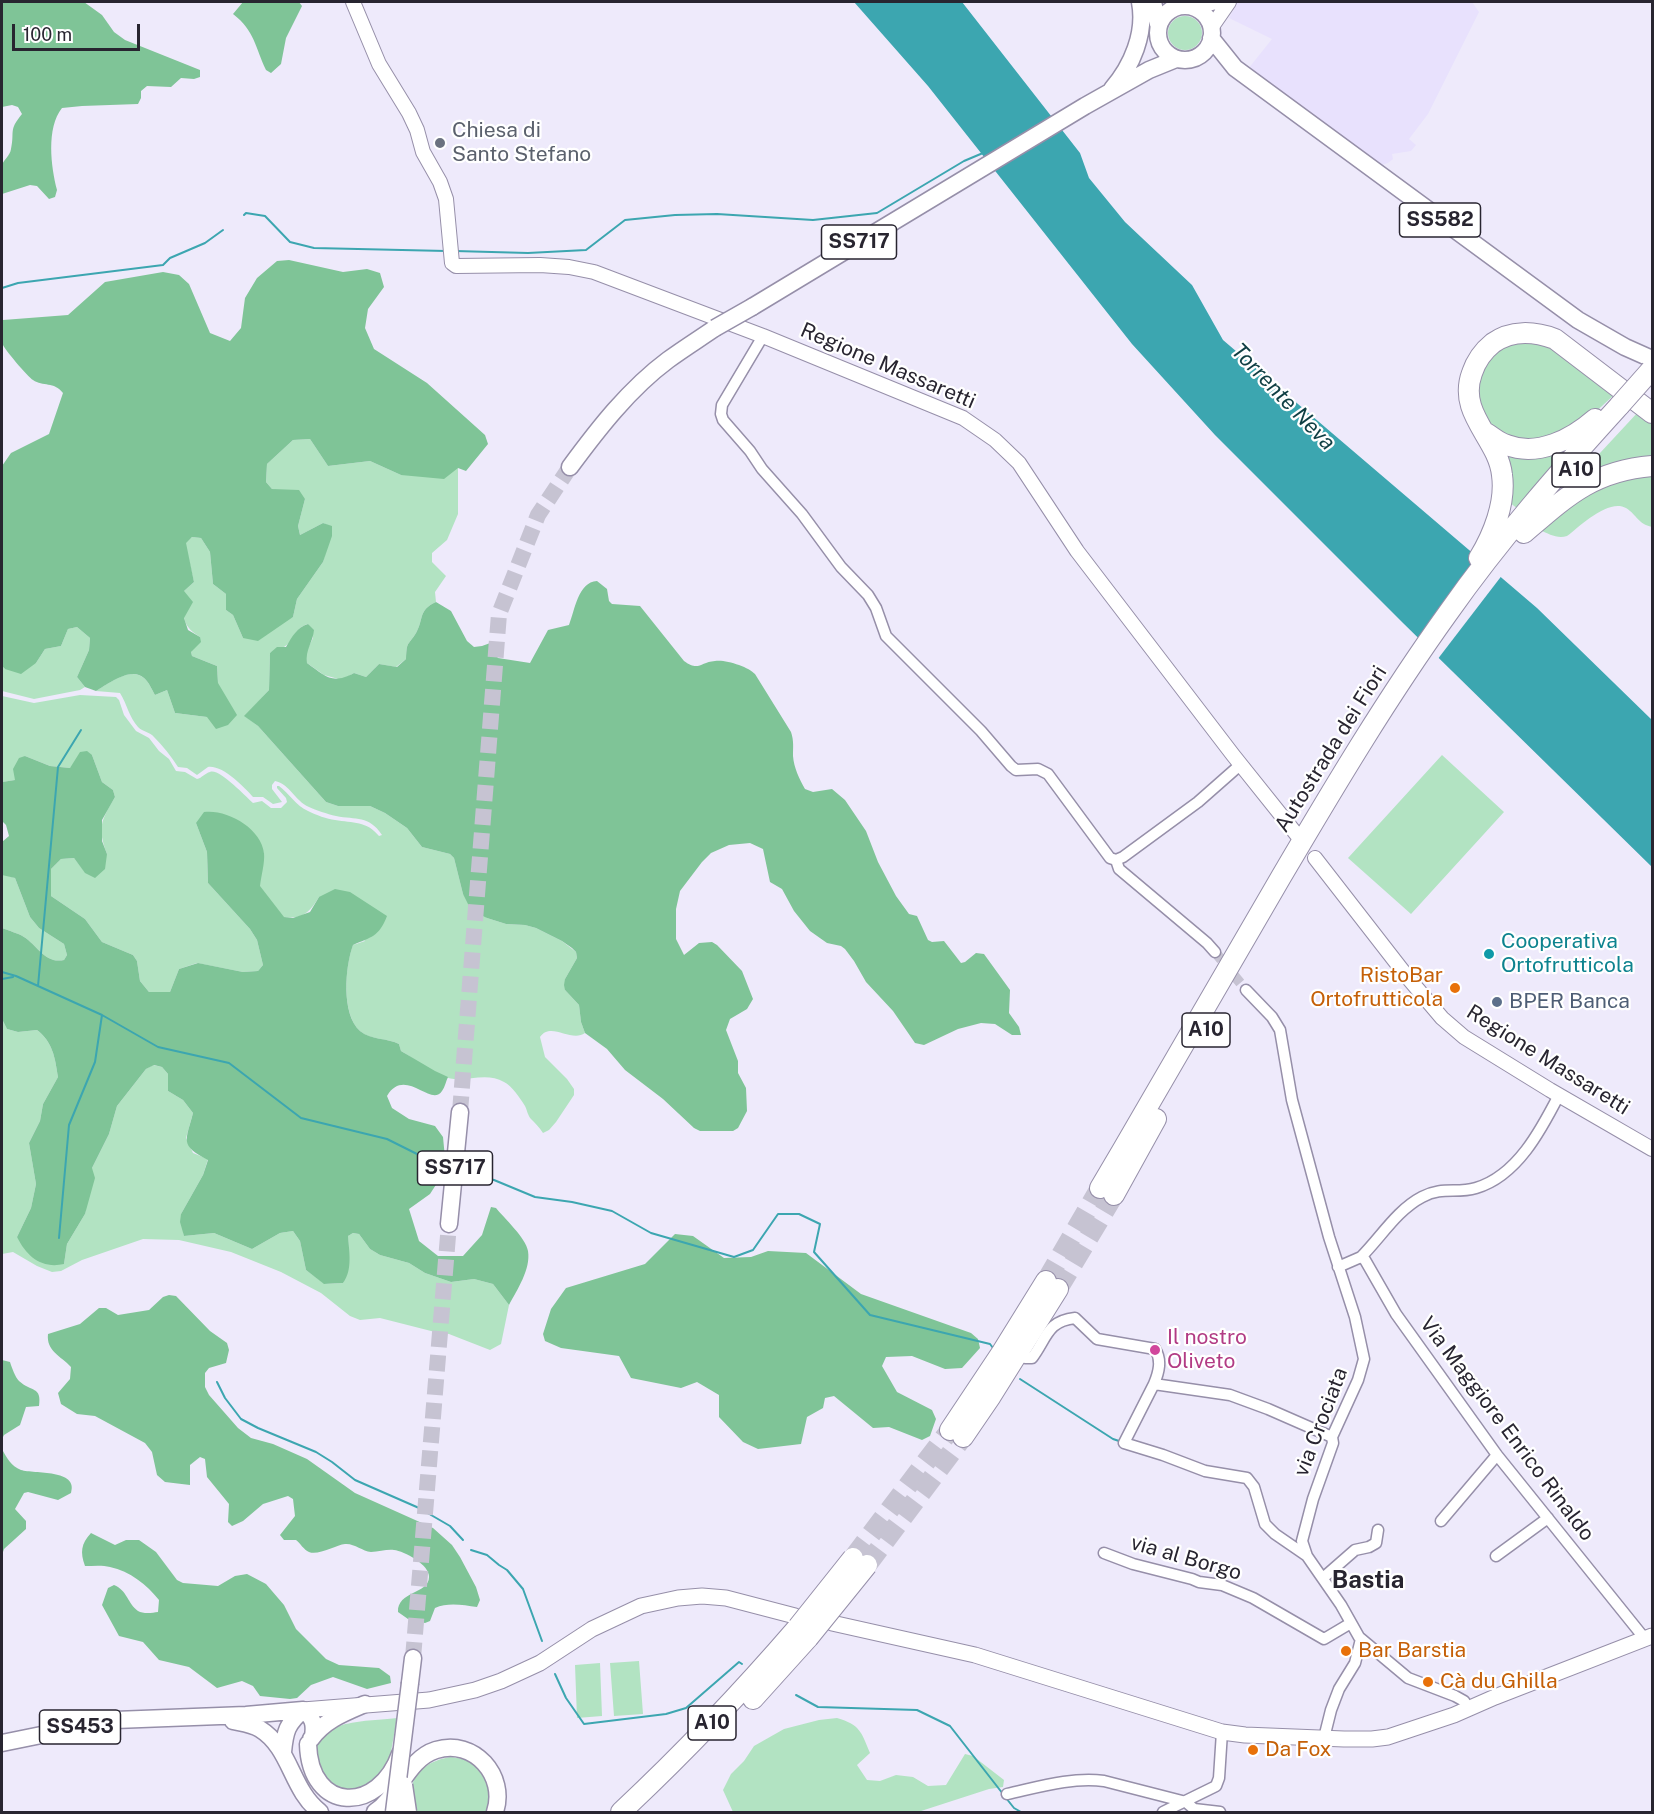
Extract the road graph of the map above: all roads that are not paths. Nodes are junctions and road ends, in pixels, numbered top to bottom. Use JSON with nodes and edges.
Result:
{"nodes":[{"id":1,"x":353,"y":2,"type":"edge"},
{"id":2,"x":1140,"y":2,"type":"edge"},
{"id":3,"x":1153,"y":2,"type":"edge"},
{"id":4,"x":1217,"y":2,"type":"edge"},
{"id":5,"x":1229,"y":2,"type":"edge"},
{"id":6,"x":1185,"y":5,"type":"edge"},
{"id":7,"x":1158,"y":29,"type":"junction"},
{"id":8,"x":1211,"y":33,"type":"junction"},
{"id":9,"x":1176,"y":58,"type":"junction"},
{"id":10,"x":1196,"y":58,"type":"junction"},
{"id":11,"x":1234,"y":68,"type":"junction"},
{"id":12,"x":1113,"y":87,"type":"junction"},
{"id":13,"x":763,"y":336,"type":"junction"},
{"id":14,"x":1652,"y":371,"type":"edge"},
{"id":15,"x":1622,"y":405,"type":"junction"},
{"id":16,"x":1653,"y":413,"type":"edge"},
{"id":17,"x":1481,"y":430,"type":"junction"},
{"id":18,"x":1653,"y":466,"type":"edge"},
{"id":19,"x":570,"y":467,"type":"tunnel mouth"},
{"id":20,"x":1520,"y":529,"type":"junction"},
{"id":21,"x":1449,"y":612,"type":"junction"},
{"id":22,"x":1240,"y":765,"type":"junction"},
{"id":23,"x":1349,"y":772,"type":"junction"},
{"id":24,"x":1297,"y":835,"type":"dead end"},
{"id":25,"x":1315,"y":858,"type":"dead end"},
{"id":26,"x":1116,"y":860,"type":"junction"},
{"id":27,"x":1215,"y":952,"type":"tunnel mouth"},
{"id":28,"x":1246,"y":990,"type":"tunnel mouth"},
{"id":29,"x":1559,"y":1095,"type":"junction"},
{"id":30,"x":460,"y":1112,"type":"tunnel mouth"},
{"id":31,"x":1653,"y":1149,"type":"edge"},
{"id":32,"x":1107,"y":1192,"type":"tunnel mouth"},
{"id":33,"x":449,"y":1224,"type":"tunnel mouth"},
{"id":34,"x":1361,"y":1257,"type":"junction"},
{"id":35,"x":1338,"y":1268,"type":"junction"},
{"id":36,"x":1052,"y":1285,"type":"tunnel mouth"},
{"id":37,"x":1025,"y":1358,"type":"dead end"},
{"id":38,"x":1154,"y":1383,"type":"junction"},
{"id":39,"x":957,"y":1433,"type":"tunnel mouth"},
{"id":40,"x":1332,"y":1437,"type":"junction"},
{"id":41,"x":1497,"y":1455,"type":"junction"},
{"id":42,"x":1548,"y":1518,"type":"junction"},
{"id":43,"x":1441,"y":1521,"type":"dead end"},
{"id":44,"x":1378,"y":1530,"type":"dead end"},
{"id":45,"x":1104,"y":1553,"type":"dead end"},
{"id":46,"x":1307,"y":1556,"type":"junction"},
{"id":47,"x":1496,"y":1556,"type":"dead end"},
{"id":48,"x":860,"y":1562,"type":"tunnel mouth"},
{"id":49,"x":1323,"y":1578,"type":"junction"},
{"id":50,"x":832,"y":1623,"type":"dead end"},
{"id":51,"x":1351,"y":1623,"type":"junction"},
{"id":52,"x":800,"y":1627,"type":"junction"},
{"id":53,"x":1649,"y":1638,"type":"edge"},
{"id":54,"x":1361,"y":1639,"type":"junction"},
{"id":55,"x":413,"y":1658,"type":"tunnel mouth"},
{"id":56,"x":365,"y":1704,"type":"junction"},
{"id":57,"x":1469,"y":1708,"type":"junction"},
{"id":58,"x":303,"y":1710,"type":"junction"},
{"id":59,"x":215,"y":1716,"type":"junction"},
{"id":60,"x":1222,"y":1732,"type":"junction"},
{"id":61,"x":1324,"y":1738,"type":"junction"},
{"id":62,"x":311,"y":1740,"type":"junction"},
{"id":63,"x":2,"y":1743,"type":"edge"},
{"id":64,"x":401,"y":1751,"type":"junction"},
{"id":65,"x":283,"y":1752,"type":"junction"},
{"id":66,"x":300,"y":1788,"type":"junction"},
{"id":67,"x":1007,"y":1794,"type":"dead end"},
{"id":68,"x":1186,"y":1802,"type":"junction"},
{"id":69,"x":320,"y":1812,"type":"edge"},
{"id":70,"x":375,"y":1812,"type":"edge"},
{"id":71,"x":394,"y":1812,"type":"edge"},
{"id":72,"x":408,"y":1812,"type":"edge"},
{"id":73,"x":495,"y":1812,"type":"edge"},
{"id":74,"x":621,"y":1812,"type":"edge"},
{"id":75,"x":638,"y":1812,"type":"edge"},
{"id":76,"x":1163,"y":1812,"type":"edge"},
{"id":77,"x":1220,"y":1812,"type":"edge"}],
"edges":[{"from":1,"to":13,"type":"street","name":"Regione Massaretti"},
{"from":2,"to":12,"type":"main road"},
{"from":3,"to":7,"type":"main road"},
{"from":4,"to":6,"type":"street"},
{"from":5,"to":8,"type":"street"},
{"from":6,"to":7,"type":"main road"},
{"from":6,"to":8,"type":"main road"},
{"from":7,"to":9,"type":"main road"},
{"from":7,"to":12,"type":"main road","number":"SS717"},
{"from":8,"to":10,"type":"main road"},
{"from":8,"to":11,"type":"main road","number":"SS582"},
{"from":9,"to":10,"type":"main road"},
{"from":9,"to":12,"type":"main road","number":"SS717"},
{"from":10,"to":11,"type":"main road","number":"SS582"},
{"from":11,"to":14,"type":"main road","number":"SS582"},
{"from":12,"to":19,"type":"main road","number":"SS717","bridge":true},
{"from":13,"to":22,"type":"street","name":"Regione Massaretti"},
{"from":13,"to":26,"type":"street"},
{"from":14,"to":15,"type":"highway","bridge":true},
{"from":15,"to":17,"type":"highway"},
{"from":15,"to":20,"type":"highway","name":"Autostrada dei Fiori","number":"A10"},
{"from":16,"to":17,"type":"highway"},
{"from":17,"to":21,"type":"highway"},
{"from":18,"to":20,"type":"highway"},
{"from":20,"to":21,"type":"highway","name":"Autostrada dei Fiori","number":"A10"},
{"from":20,"to":23,"type":"highway","name":"Autostrada dei Fiori","number":"A10"},
{"from":21,"to":23,"type":"highway","name":"Autostrada dei Fiori","number":"A10"},
{"from":22,"to":24,"type":"street","name":"Regione Massaretti"},
{"from":22,"to":26,"type":"street"},
{"from":23,"to":32,"type":"highway","name":"Autostrada dei Fiori","number":"A10"},
{"from":25,"to":29,"type":"street","name":"Regione Massaretti"},
{"from":26,"to":27,"type":"street"},
{"from":28,"to":35,"type":"street","name":"via Crociata"},
{"from":29,"to":31,"type":"street","name":"Regione Massaretti"},
{"from":29,"to":34,"type":"street"},
{"from":30,"to":33,"type":"main road","number":"SS717"},
{"from":34,"to":35,"type":"street"},
{"from":34,"to":41,"type":"street","name":"Via Maggiore Enrico Rinaldo"},
{"from":35,"to":40,"type":"street","name":"via Crociata"},
{"from":36,"to":39,"type":"highway"},
{"from":37,"to":38,"type":"street"},
{"from":38,"to":40,"type":"street"},
{"from":38,"to":46,"type":"street"},
{"from":40,"to":46,"type":"street","name":"via Crociata"},
{"from":41,"to":42,"type":"street","name":"Via Maggiore Enrico Rinaldo"},
{"from":41,"to":43,"type":"street"},
{"from":42,"to":47,"type":"street"},
{"from":42,"to":53,"type":"street","name":"Via Maggiore Enrico Rinaldo"},
{"from":44,"to":49,"type":"street"},
{"from":45,"to":51,"type":"street","name":"via al Borgo"},
{"from":46,"to":49,"type":"street"},
{"from":48,"to":52,"type":"highway","number":"A10","bridge":true},
{"from":49,"to":51,"type":"street"},
{"from":50,"to":60,"type":"main road"},
{"from":51,"to":54,"type":"street"},
{"from":52,"to":56,"type":"main road","number":"SS453"},
{"from":52,"to":74,"type":"highway","number":"A10"},
{"from":52,"to":75,"type":"highway","number":"A10"},
{"from":53,"to":57,"type":"main road"},
{"from":54,"to":57,"type":"street"},
{"from":54,"to":61,"type":"street"},
{"from":55,"to":64,"type":"main road","bridge":true},
{"from":56,"to":58,"type":"main road","number":"SS453"},
{"from":56,"to":62,"type":"main road"},
{"from":57,"to":61,"type":"main road"},
{"from":58,"to":59,"type":"main road","number":"SS453"},
{"from":58,"to":62,"type":"main road"},
{"from":58,"to":65,"type":"main road"},
{"from":59,"to":63,"type":"main road","number":"SS453"},
{"from":59,"to":65,"type":"main road"},
{"from":60,"to":61,"type":"main road"},
{"from":60,"to":68,"type":"street"},
{"from":62,"to":64,"type":"main road","bridge":true},
{"from":62,"to":66,"type":"main road"},
{"from":64,"to":71,"type":"main road","bridge":true},
{"from":64,"to":72,"type":"main road","bridge":true},
{"from":65,"to":66,"type":"main road"},
{"from":66,"to":69,"type":"main road"},
{"from":67,"to":68,"type":"street"},
{"from":68,"to":76,"type":"street"},
{"from":68,"to":77,"type":"street"},
{"from":70,"to":73,"type":"main road"}]}
